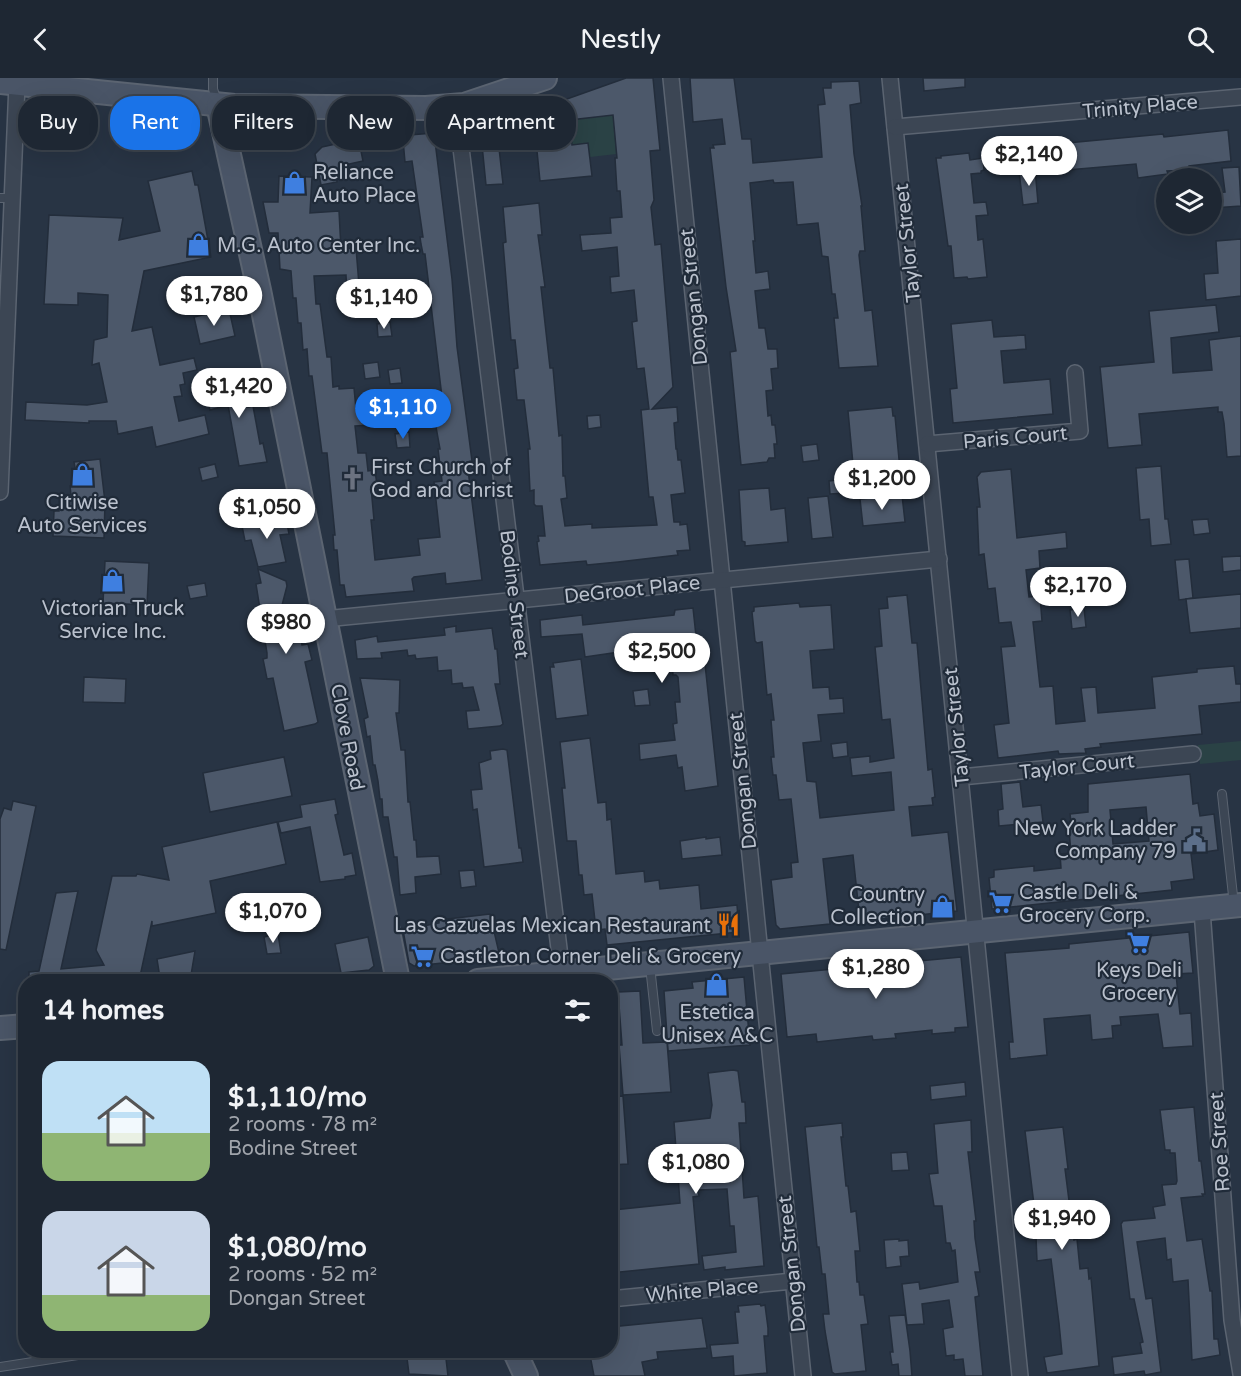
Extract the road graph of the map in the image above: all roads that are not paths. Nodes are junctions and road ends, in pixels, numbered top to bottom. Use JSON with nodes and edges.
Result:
{"nodes":[{"id":1,"x":213,"y":78,"type":"edge"},
{"id":2,"x":545,"y":78,"type":"edge"},
{"id":3,"x":671,"y":78,"type":"edge"},
{"id":4,"x":890,"y":78,"type":"edge"},
{"id":5,"x":8,"y":83,"type":"edge"},
{"id":6,"x":62,"y":83,"type":"edge"},
{"id":7,"x":215,"y":96,"type":"edge"},
{"id":8,"x":490,"y":96,"type":"edge"},
{"id":9,"x":1241,"y":97,"type":"edge"},
{"id":10,"x":212,"y":104,"type":"edge"},
{"id":11,"x":426,"y":107,"type":"edge"},
{"id":12,"x":315,"y":108,"type":"edge"},
{"id":13,"x":895,"y":128,"type":"junction"},
{"id":14,"x":228,"y":150,"type":"edge"},
{"id":15,"x":461,"y":150,"type":"edge"},
{"id":16,"x":6,"y":198,"type":"edge"},
{"id":17,"x":1075,"y":373,"type":"dead end"},
{"id":18,"x":927,"y":444,"type":"junction"},
{"id":19,"x":0,"y":492,"type":"edge"},
{"id":20,"x":939,"y":559,"type":"junction"},
{"id":21,"x":722,"y":580,"type":"junction"},
{"id":22,"x":516,"y":601,"type":"junction"},
{"id":23,"x":324,"y":619,"type":"junction"},
{"id":24,"x":1193,"y":754,"type":"dead end"},
{"id":25,"x":961,"y":777,"type":"junction"},
{"id":26,"x":1222,"y":794,"type":"dead end"},
{"id":27,"x":1238,"y":906,"type":"edge"},
{"id":28,"x":1202,"y":910,"type":"junction"},
{"id":29,"x":976,"y":931,"type":"junction"},
{"id":30,"x":760,"y":954,"type":"junction"},
{"id":31,"x":650,"y":964,"type":"junction"},
{"id":32,"x":562,"y":973,"type":"junction"},
{"id":33,"x":397,"y":974,"type":"edge"},
{"id":34,"x":552,"y":974,"type":"edge"},
{"id":35,"x":18,"y":1027,"type":"edge"},
{"id":36,"x":0,"y":1028,"type":"edge"},
{"id":37,"x":657,"y":1031,"type":"dead end"},
{"id":38,"x":1234,"y":1247,"type":"edge"},
{"id":39,"x":793,"y":1281,"type":"junction"},
{"id":40,"x":618,"y":1298,"type":"edge"},
{"id":41,"x":58,"y":1358,"type":"edge"},
{"id":42,"x":518,"y":1358,"type":"edge"},
{"id":43,"x":0,"y":1367,"type":"edge"},
{"id":44,"x":1241,"y":1374,"type":"edge"},
{"id":45,"x":526,"y":1376,"type":"edge"},
{"id":46,"x":803,"y":1376,"type":"edge"},
{"id":47,"x":1020,"y":1376,"type":"edge"}],
"edges":[{"from":1,"to":7,"type":"lane"},
{"from":2,"to":8,"type":"street"},
{"from":3,"to":21,"type":"street","name":"Dongan Street"},
{"from":4,"to":13,"type":"street","name":"Taylor Street"},
{"from":5,"to":6,"type":"street"},
{"from":5,"to":16,"type":"street"},
{"from":6,"to":10,"type":"street"},
{"from":9,"to":13,"type":"street","name":"Trinity Place"},
{"from":11,"to":12,"type":"street"},
{"from":13,"to":18,"type":"street","name":"Taylor Street"},
{"from":14,"to":23,"type":"street","name":"Clove Road"},
{"from":15,"to":22,"type":"street","name":"Bodine Street"},
{"from":16,"to":19,"type":"street"},
{"from":17,"to":18,"type":"street","name":"Paris Court"},
{"from":18,"to":20,"type":"street","name":"Taylor Street"},
{"from":20,"to":21,"type":"street","name":"DeGroot Place"},
{"from":20,"to":25,"type":"street","name":"Taylor Street"},
{"from":21,"to":22,"type":"street","name":"DeGroot Place"},
{"from":21,"to":30,"type":"street","name":"Dongan Street"},
{"from":22,"to":23,"type":"street","name":"DeGroot Place"},
{"from":22,"to":32,"type":"street","name":"Bodine Street"},
{"from":23,"to":33,"type":"street","name":"Clove Road"},
{"from":24,"to":25,"type":"street","name":"Taylor Court"},
{"from":25,"to":29,"type":"street","name":"Taylor Street"},
{"from":26,"to":27,"type":"lane"},
{"from":27,"to":28,"type":"street"},
{"from":28,"to":29,"type":"street"},
{"from":28,"to":38,"type":"street","name":"Roe Street"},
{"from":29,"to":30,"type":"street"},
{"from":29,"to":47,"type":"street","name":"Taylor Street"},
{"from":30,"to":31,"type":"street"},
{"from":30,"to":39,"type":"street","name":"Dongan Street"},
{"from":31,"to":32,"type":"street"},
{"from":31,"to":37,"type":"lane"},
{"from":32,"to":34,"type":"street"},
{"from":35,"to":36,"type":"street"},
{"from":38,"to":44,"type":"street","name":"Roe Street"},
{"from":39,"to":40,"type":"street","name":"White Place"},
{"from":39,"to":46,"type":"street","name":"Dongan Street"},
{"from":41,"to":43,"type":"lane"},
{"from":42,"to":45,"type":"street"}]}
